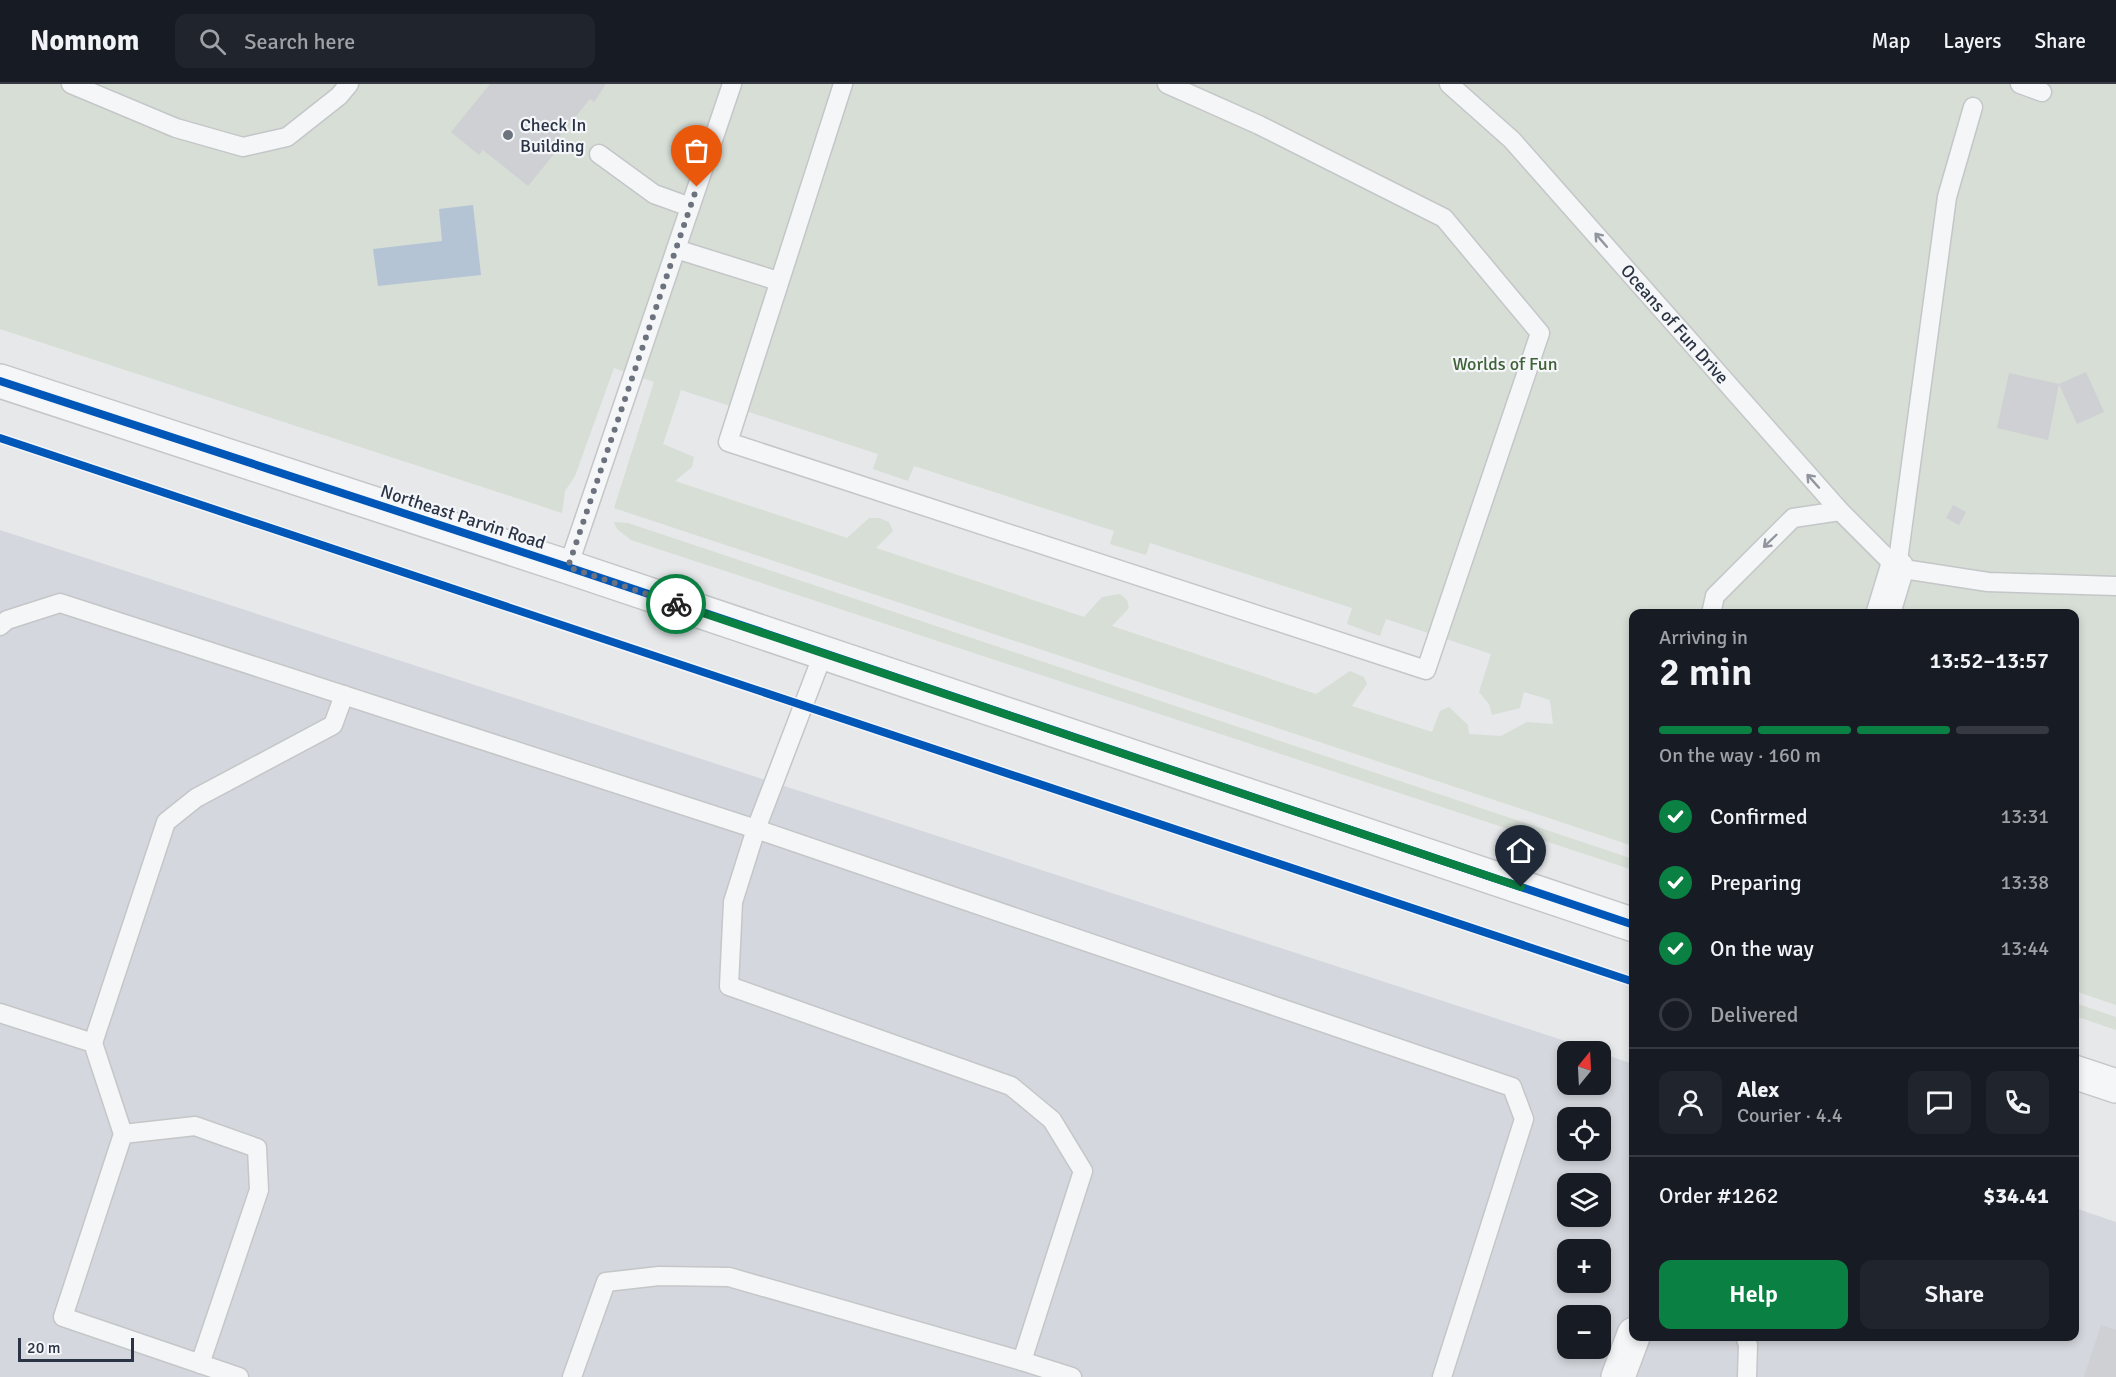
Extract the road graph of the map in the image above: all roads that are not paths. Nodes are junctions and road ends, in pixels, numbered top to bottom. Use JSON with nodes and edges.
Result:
{"nodes":[{"id":1,"x":71,"y":84,"type":"edge"},
{"id":2,"x":349,"y":84,"type":"edge"},
{"id":3,"x":732,"y":84,"type":"edge"},
{"id":4,"x":843,"y":84,"type":"edge"},
{"id":5,"x":1167,"y":84,"type":"edge"},
{"id":6,"x":1449,"y":84,"type":"edge"},
{"id":7,"x":2020,"y":84,"type":"edge"},
{"id":8,"x":2042,"y":92,"type":"dead end"},
{"id":9,"x":1973,"y":107,"type":"dead end"},
{"id":10,"x":599,"y":154,"type":"dead end"},
{"id":11,"x":690,"y":207,"type":"junction"},
{"id":12,"x":676,"y":249,"type":"junction"},
{"id":13,"x":778,"y":281,"type":"junction"},
{"id":14,"x":0,"y":381,"type":"edge"},
{"id":15,"x":1840,"y":512,"type":"junction"},
{"id":16,"x":568,"y":567,"type":"junction"},
{"id":17,"x":1897,"y":568,"type":"junction"},
{"id":18,"x":2116,"y":586,"type":"edge"},
{"id":19,"x":1712,"y":609,"type":"edge"},
{"id":20,"x":1885,"y":609,"type":"edge"},
{"id":21,"x":0,"y":626,"type":"edge"},
{"id":22,"x":823,"y":654,"type":"junction"},
{"id":23,"x":344,"y":695,"type":"junction"},
{"id":24,"x":756,"y":829,"type":"junction"},
{"id":25,"x":1629,"y":923,"type":"edge"},
{"id":26,"x":0,"y":1012,"type":"edge"},
{"id":27,"x":93,"y":1043,"type":"junction"},
{"id":28,"x":2079,"y":1074,"type":"edge"},
{"id":29,"x":2116,"y":1086,"type":"edge"},
{"id":30,"x":123,"y":1134,"type":"junction"},
{"id":31,"x":1631,"y":1341,"type":"edge"},
{"id":32,"x":1747,"y":1341,"type":"edge"},
{"id":33,"x":1022,"y":1361,"type":"junction"},
{"id":34,"x":200,"y":1364,"type":"junction"},
{"id":35,"x":239,"y":1377,"type":"edge"},
{"id":36,"x":572,"y":1377,"type":"edge"},
{"id":37,"x":1072,"y":1377,"type":"edge"},
{"id":38,"x":1442,"y":1377,"type":"edge"},
{"id":39,"x":1618,"y":1377,"type":"edge"},
{"id":40,"x":1747,"y":1377,"type":"edge"}],
"edges":[{"from":1,"to":2,"type":"lane"},
{"from":3,"to":11,"type":"lane"},
{"from":4,"to":13,"type":"lane"},
{"from":5,"to":13,"type":"lane"},
{"from":15,"to":6,"type":"lane","name":"Oceans of Fun Drive","one_way":true},
{"from":7,"to":8,"type":"lane"},
{"from":9,"to":17,"type":"lane"},
{"from":10,"to":11,"type":"lane"},
{"from":11,"to":12,"type":"lane"},
{"from":12,"to":13,"type":"lane"},
{"from":12,"to":16,"type":"lane"},
{"from":14,"to":16,"type":"street","name":"Northeast Parvin Road"},
{"from":15,"to":17,"type":"lane","name":"Oceans of Fun Drive"},
{"from":15,"to":19,"type":"lane","one_way":true},
{"from":16,"to":22,"type":"street","name":"Northeast Parvin Road"},
{"from":17,"to":18,"type":"lane"},
{"from":17,"to":20,"type":"street"},
{"from":21,"to":23,"type":"lane"},
{"from":22,"to":24,"type":"lane"},
{"from":22,"to":25,"type":"street","name":"Northeast Parvin Road"},
{"from":23,"to":24,"type":"lane"},
{"from":23,"to":27,"type":"lane"},
{"from":24,"to":33,"type":"lane"},
{"from":24,"to":38,"type":"lane"},
{"from":26,"to":27,"type":"lane"},
{"from":27,"to":30,"type":"lane"},
{"from":28,"to":29,"type":"street"},
{"from":30,"to":34,"type":"lane"},
{"from":30,"to":34,"type":"lane"},
{"from":31,"to":39,"type":"street"},
{"from":32,"to":40,"type":"lane"},
{"from":33,"to":36,"type":"lane"},
{"from":33,"to":37,"type":"lane"},
{"from":34,"to":35,"type":"lane"}]}
